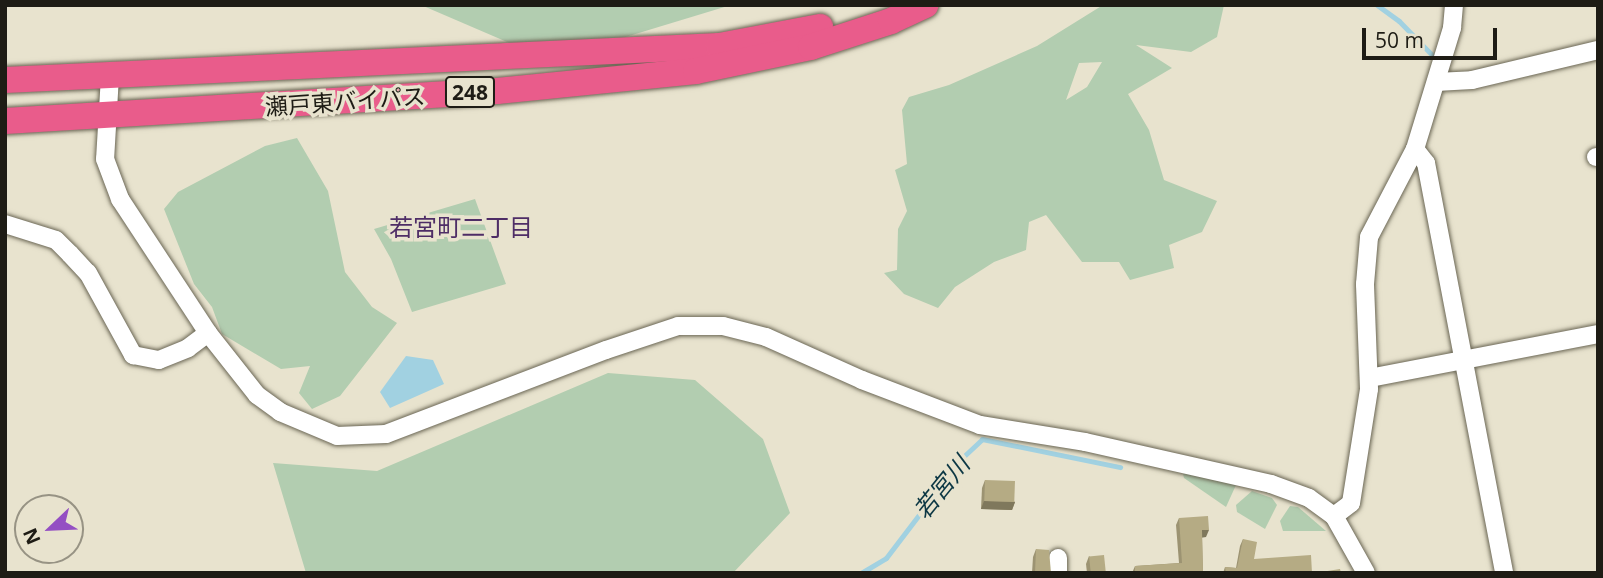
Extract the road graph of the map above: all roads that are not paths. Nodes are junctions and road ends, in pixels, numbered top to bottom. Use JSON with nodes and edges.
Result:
{"nodes":[{"id":1,"x":892,"y":5,"type":"edge"},
{"id":2,"x":925,"y":5,"type":"edge"},
{"id":3,"x":1454,"y":5,"type":"edge"},
{"id":4,"x":1598,"y":50,"type":"edge"},
{"id":5,"x":110,"y":76,"type":"junction"},
{"id":6,"x":5,"y":80,"type":"edge"},
{"id":7,"x":1436,"y":82,"type":"junction"},
{"id":8,"x":110,"y":113,"type":"junction"},
{"id":9,"x":5,"y":121,"type":"edge"},
{"id":10,"x":1415,"y":149,"type":"junction"},
{"id":11,"x":5,"y":224,"type":"edge"},
{"id":12,"x":208,"y":333,"type":"junction"},
{"id":13,"x":1598,"y":334,"type":"edge"},
{"id":14,"x":1464,"y":359,"type":"junction"},
{"id":15,"x":1370,"y":378,"type":"junction"},
{"id":16,"x":1335,"y":516,"type":"junction"},
{"id":17,"x":1366,"y":573,"type":"edge"},
{"id":18,"x":1504,"y":573,"type":"edge"}],
"edges":[{"from":1,"to":5,"type":"highway","name":"瀬戸東バイパス","number":"248"},
{"from":2,"to":8,"type":"highway","name":"瀬戸東バイパス","number":"248"},
{"from":3,"to":7,"type":"street"},
{"from":4,"to":7,"type":"street"},
{"from":5,"to":6,"type":"highway","name":"瀬戸東バイパス","number":"248"},
{"from":5,"to":8,"type":"street"},
{"from":7,"to":10,"type":"street"},
{"from":8,"to":9,"type":"highway","name":"瀬戸東バイパス","number":"248"},
{"from":8,"to":12,"type":"street"},
{"from":10,"to":14,"type":"street"},
{"from":10,"to":15,"type":"street"},
{"from":11,"to":12,"type":"street"},
{"from":12,"to":16,"type":"street"},
{"from":13,"to":14,"type":"street"},
{"from":14,"to":15,"type":"street"},
{"from":14,"to":18,"type":"street"},
{"from":15,"to":16,"type":"street"},
{"from":16,"to":17,"type":"street"}]}
